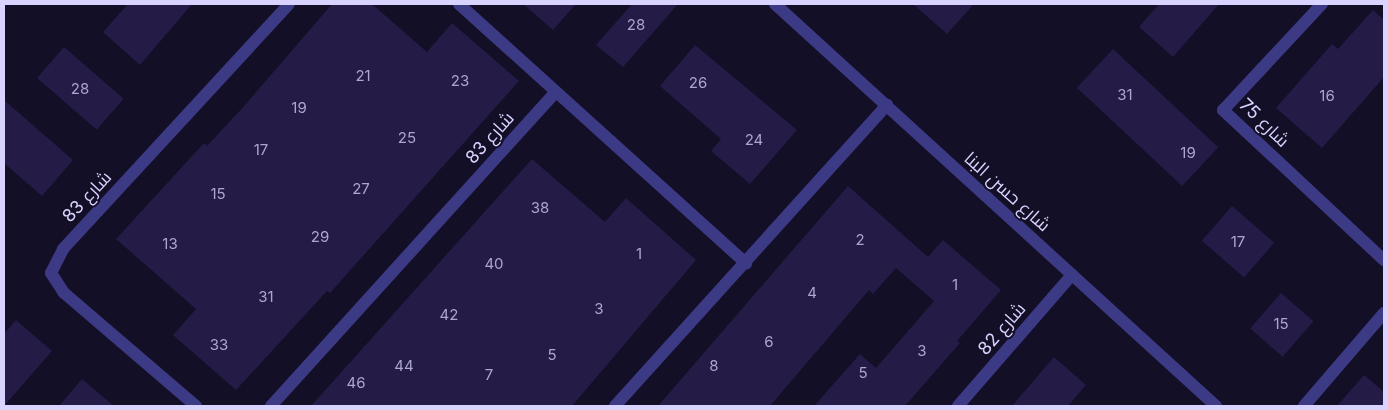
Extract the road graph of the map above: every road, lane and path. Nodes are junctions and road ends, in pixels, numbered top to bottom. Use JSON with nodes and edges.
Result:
{"nodes":[{"id":1,"x":289,"y":4,"type":"edge"},
{"id":2,"x":459,"y":4,"type":"edge"},
{"id":3,"x":775,"y":4,"type":"edge"},
{"id":4,"x":1322,"y":4,"type":"edge"},
{"id":5,"x":554,"y":94,"type":"junction"},
{"id":6,"x":887,"y":105,"type":"junction"},
{"id":7,"x":1384,"y":260,"type":"edge"},
{"id":8,"x":746,"y":263,"type":"junction"},
{"id":9,"x":1072,"y":275,"type":"junction"},
{"id":10,"x":1384,"y":313,"type":"edge"},
{"id":11,"x":196,"y":406,"type":"edge"},
{"id":12,"x":271,"y":406,"type":"edge"},
{"id":13,"x":615,"y":406,"type":"edge"},
{"id":14,"x":958,"y":406,"type":"edge"},
{"id":15,"x":1216,"y":406,"type":"edge"},
{"id":16,"x":1304,"y":406,"type":"edge"}],
"edges":[{"from":1,"to":11,"type":"street","name":"شارع 83"},
{"from":2,"to":5,"type":"street"},
{"from":3,"to":6,"type":"street","name":"شارع حسن البنا"},
{"from":4,"to":7,"type":"street","name":"شارع 75"},
{"from":5,"to":8,"type":"street"},
{"from":5,"to":12,"type":"street","name":"شارع 83"},
{"from":6,"to":8,"type":"street"},
{"from":6,"to":9,"type":"street","name":"شارع حسن البنا"},
{"from":8,"to":13,"type":"street"},
{"from":9,"to":14,"type":"street","name":"شارع 82"},
{"from":9,"to":15,"type":"street","name":"شارع حسن البنا"},
{"from":10,"to":16,"type":"street"}]}
